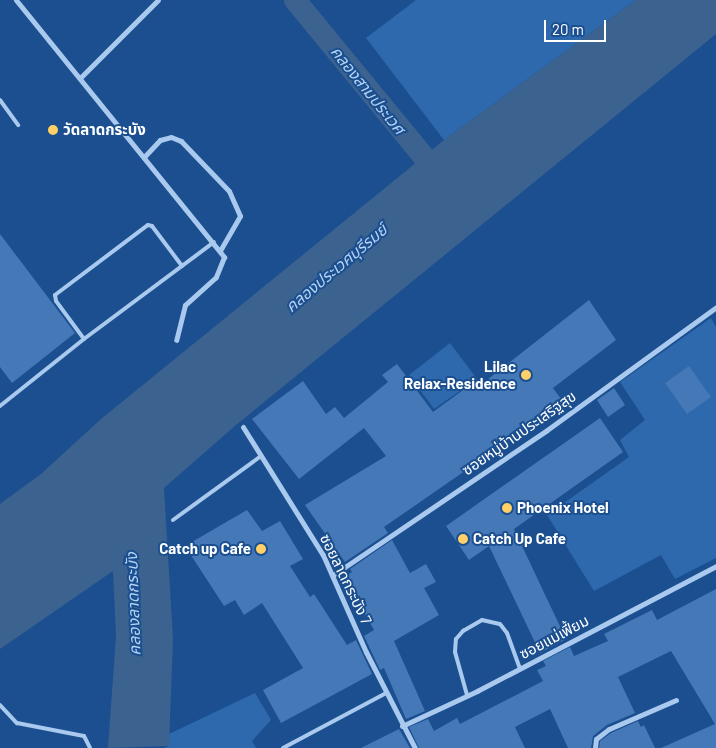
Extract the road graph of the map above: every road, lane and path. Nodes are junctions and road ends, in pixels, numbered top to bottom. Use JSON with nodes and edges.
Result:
{"nodes":[{"id":1,"x":16,"y":0,"type":"edge"},
{"id":2,"x":158,"y":0,"type":"edge"},
{"id":3,"x":80,"y":78,"type":"junction"},
{"id":4,"x":0,"y":100,"type":"edge"},
{"id":5,"x":18,"y":125,"type":"dead end"},
{"id":6,"x":144,"y":157,"type":"junction"},
{"id":7,"x":214,"y":242,"type":"junction"},
{"id":8,"x":220,"y":250,"type":"junction"},
{"id":9,"x":182,"y":266,"type":"junction"},
{"id":10,"x":716,"y":307,"type":"edge"},
{"id":11,"x":84,"y":339,"type":"junction"},
{"id":12,"x":176,"y":340,"type":"dead end"},
{"id":13,"x":0,"y":406,"type":"edge"},
{"id":14,"x":243,"y":427,"type":"dead end"},
{"id":15,"x":261,"y":456,"type":"junction"},
{"id":16,"x":173,"y":520,"type":"dead end"},
{"id":17,"x":716,"y":566,"type":"edge"},
{"id":18,"x":333,"y":575,"type":"junction"},
{"id":19,"x":520,"y":669,"type":"junction"},
{"id":20,"x":386,"y":693,"type":"junction"},
{"id":21,"x":467,"y":696,"type":"junction"},
{"id":22,"x":676,"y":700,"type":"dead end"},
{"id":23,"x":0,"y":705,"type":"edge"},
{"id":24,"x":402,"y":726,"type":"junction"},
{"id":25,"x":90,"y":748,"type":"edge"},
{"id":26,"x":283,"y":748,"type":"edge"},
{"id":27,"x":415,"y":748,"type":"edge"},
{"id":28,"x":595,"y":748,"type":"edge"}],
"edges":[{"from":1,"to":3,"type":"street"},
{"from":2,"to":3,"type":"street"},
{"from":3,"to":6,"type":"street"},
{"from":4,"to":5,"type":"lane"},
{"from":6,"to":7,"type":"street"},
{"from":6,"to":8,"type":"street"},
{"from":7,"to":8,"type":"street"},
{"from":7,"to":9,"type":"lane"},
{"from":8,"to":12,"type":"street"},
{"from":9,"to":11,"type":"lane"},
{"from":9,"to":11,"type":"lane"},
{"from":10,"to":18,"type":"street","name":"ซอยหมู่บ้านประเสริฐสุข"},
{"from":11,"to":13,"type":"lane"},
{"from":14,"to":15,"type":"street","name":"ซอยลาดกระบัง 7"},
{"from":15,"to":16,"type":"lane"},
{"from":15,"to":18,"type":"street","name":"ซอยลาดกระบัง 7"},
{"from":17,"to":19,"type":"street","name":"ซอยแม่เฟี้ยม"},
{"from":18,"to":20,"type":"street","name":"ซอยลาดกระบัง 7"},
{"from":19,"to":21,"type":"street","name":"ซอยแม่เฟี้ยม"},
{"from":19,"to":21,"type":"lane"},
{"from":20,"to":24,"type":"street","name":"ซอยลาดกระบัง 7"},
{"from":20,"to":26,"type":"lane"},
{"from":21,"to":24,"type":"street","name":"ซอยแม่เฟี้ยม"},
{"from":22,"to":28,"type":"street"},
{"from":23,"to":25,"type":"lane"},
{"from":24,"to":27,"type":"street","name":"ซอยลาดกระบัง 7"}]}
